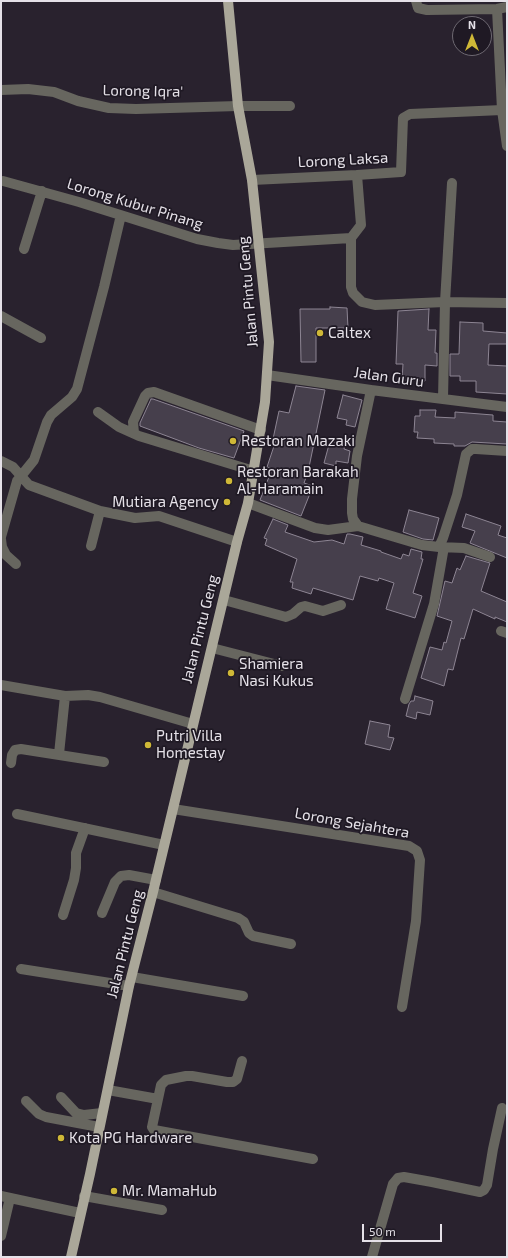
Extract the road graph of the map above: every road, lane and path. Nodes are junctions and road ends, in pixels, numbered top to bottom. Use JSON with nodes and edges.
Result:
{"nodes":[{"id":1,"x":228,"y":1,"type":"edge"},
{"id":2,"x":408,"y":1,"type":"edge"},
{"id":3,"x":417,"y":4,"type":"edge"},
{"id":4,"x":502,"y":8,"type":"edge"},
{"id":5,"x":1,"y":90,"type":"edge"},
{"id":6,"x":238,"y":106,"type":"junction"},
{"id":7,"x":290,"y":106,"type":"dead end"},
{"id":8,"x":502,"y":110,"type":"junction"},
{"id":9,"x":507,"y":146,"type":"edge"},
{"id":10,"x":357,"y":175,"type":"junction"},
{"id":11,"x":252,"y":180,"type":"junction"},
{"id":12,"x":3,"y":181,"type":"dead end"},
{"id":13,"x":452,"y":183,"type":"dead end"},
{"id":14,"x":42,"y":191,"type":"junction"},
{"id":15,"x":121,"y":215,"type":"junction"},
{"id":16,"x":352,"y":238,"type":"junction"},
{"id":17,"x":260,"y":243,"type":"junction"},
{"id":18,"x":24,"y":249,"type":"dead end"},
{"id":19,"x":445,"y":302,"type":"junction"},
{"id":20,"x":507,"y":303,"type":"edge"},
{"id":21,"x":1,"y":316,"type":"edge"},
{"id":22,"x":41,"y":338,"type":"dead end"},
{"id":23,"x":267,"y":375,"type":"junction"},
{"id":24,"x":370,"y":390,"type":"junction"},
{"id":25,"x":443,"y":399,"type":"junction"},
{"id":26,"x":507,"y":408,"type":"edge"},
{"id":27,"x":98,"y":412,"type":"dead end"},
{"id":28,"x":261,"y":430,"type":"junction"},
{"id":29,"x":134,"y":433,"type":"junction"},
{"id":30,"x":507,"y":451,"type":"edge"},
{"id":31,"x":1,"y":461,"type":"edge"},
{"id":32,"x":254,"y":472,"type":"junction"},
{"id":33,"x":22,"y":476,"type":"junction"},
{"id":34,"x":248,"y":503,"type":"junction"},
{"id":35,"x":100,"y":511,"type":"junction"},
{"id":36,"x":356,"y":523,"type":"junction"},
{"id":37,"x":1,"y":538,"type":"edge"},
{"id":38,"x":236,"y":542,"type":"junction"},
{"id":39,"x":91,"y":546,"type":"dead end"},
{"id":40,"x":442,"y":547,"type":"junction"},
{"id":41,"x":490,"y":556,"type":"dead end"},
{"id":42,"x":16,"y":564,"type":"dead end"},
{"id":43,"x":224,"y":600,"type":"junction"},
{"id":44,"x":341,"y":606,"type":"dead end"},
{"id":45,"x":212,"y":648,"type":"junction"},
{"id":46,"x":282,"y":666,"type":"dead end"},
{"id":47,"x":1,"y":685,"type":"edge"},
{"id":48,"x":65,"y":696,"type":"junction"},
{"id":49,"x":405,"y":699,"type":"dead end"},
{"id":50,"x":193,"y":724,"type":"junction"},
{"id":51,"x":59,"y":754,"type":"junction"},
{"id":52,"x":104,"y":762,"type":"dead end"},
{"id":53,"x":11,"y":763,"type":"dead end"},
{"id":54,"x":173,"y":809,"type":"junction"},
{"id":55,"x":17,"y":814,"type":"dead end"},
{"id":56,"x":85,"y":828,"type":"junction"},
{"id":57,"x":164,"y":845,"type":"junction"},
{"id":58,"x":156,"y":880,"type":"junction"},
{"id":59,"x":153,"y":892,"type":"junction"},
{"id":60,"x":102,"y":913,"type":"dead end"},
{"id":61,"x":63,"y":914,"type":"dead end"},
{"id":62,"x":291,"y":944,"type":"dead end"},
{"id":63,"x":21,"y":969,"type":"dead end"},
{"id":64,"x":131,"y":982,"type":"junction"},
{"id":65,"x":243,"y":996,"type":"dead end"},
{"id":66,"x":402,"y":1007,"type":"dead end"},
{"id":67,"x":242,"y":1061,"type":"dead end"},
{"id":68,"x":108,"y":1090,"type":"junction"},
{"id":69,"x":61,"y":1097,"type":"dead end"},
{"id":70,"x":158,"y":1099,"type":"junction"},
{"id":71,"x":26,"y":1101,"type":"dead end"},
{"id":72,"x":502,"y":1108,"type":"dead end"},
{"id":73,"x":102,"y":1113,"type":"junction"},
{"id":74,"x":99,"y":1127,"type":"junction"},
{"id":75,"x":313,"y":1159,"type":"dead end"},
{"id":76,"x":84,"y":1196,"type":"junction"},
{"id":77,"x":6,"y":1197,"type":"edge"},
{"id":78,"x":162,"y":1210,"type":"dead end"},
{"id":79,"x":80,"y":1213,"type":"junction"},
{"id":80,"x":1,"y":1236,"type":"edge"},
{"id":81,"x":71,"y":1257,"type":"edge"},
{"id":82,"x":372,"y":1257,"type":"edge"}],
"edges":[{"from":1,"to":6,"type":"main road","name":"Jalan Pintu Geng"},
{"from":2,"to":3,"type":"street"},
{"from":3,"to":4,"type":"street"},
{"from":4,"to":8,"type":"street"},
{"from":5,"to":6,"type":"street","name":"Lorong Iqra'"},
{"from":6,"to":7,"type":"street","name":"Lorong Iqra'"},
{"from":6,"to":11,"type":"main road","name":"Jalan Pintu Geng"},
{"from":8,"to":9,"type":"street"},
{"from":8,"to":10,"type":"street","name":"Lorong Laksa"},
{"from":10,"to":11,"type":"street","name":"Lorong Laksa"},
{"from":10,"to":16,"type":"street"},
{"from":11,"to":17,"type":"main road","name":"Jalan Pintu Geng"},
{"from":12,"to":14,"type":"street","name":"Lorong Kubur Pinang"},
{"from":13,"to":19,"type":"street"},
{"from":14,"to":15,"type":"street","name":"Lorong Kubur Pinang"},
{"from":14,"to":18,"type":"street"},
{"from":15,"to":17,"type":"street","name":"Lorong Kubur Pinang"},
{"from":15,"to":33,"type":"street"},
{"from":16,"to":17,"type":"street","name":"Lorong Kubur Pinang"},
{"from":16,"to":19,"type":"street"},
{"from":17,"to":23,"type":"main road","name":"Jalan Pintu Geng"},
{"from":19,"to":20,"type":"street"},
{"from":19,"to":25,"type":"street"},
{"from":21,"to":22,"type":"street"},
{"from":23,"to":24,"type":"street","name":"Jalan Guru"},
{"from":23,"to":28,"type":"main road","name":"Jalan Pintu Geng"},
{"from":24,"to":25,"type":"street","name":"Jalan Guru"},
{"from":24,"to":36,"type":"street"},
{"from":25,"to":26,"type":"street","name":"Jalan Guru"},
{"from":27,"to":29,"type":"street"},
{"from":28,"to":29,"type":"street"},
{"from":28,"to":32,"type":"main road","name":"Jalan Pintu Geng"},
{"from":29,"to":32,"type":"street"},
{"from":30,"to":40,"type":"street"},
{"from":31,"to":33,"type":"street"},
{"from":32,"to":34,"type":"main road","name":"Jalan Pintu Geng"},
{"from":33,"to":35,"type":"street"},
{"from":33,"to":37,"type":"street"},
{"from":34,"to":36,"type":"street"},
{"from":34,"to":38,"type":"main road","name":"Jalan Pintu Geng"},
{"from":35,"to":38,"type":"street"},
{"from":35,"to":39,"type":"street"},
{"from":36,"to":40,"type":"street"},
{"from":37,"to":42,"type":"street"},
{"from":38,"to":43,"type":"main road","name":"Jalan Pintu Geng"},
{"from":40,"to":41,"type":"street"},
{"from":40,"to":49,"type":"street"},
{"from":43,"to":44,"type":"street"},
{"from":43,"to":45,"type":"main road","name":"Jalan Pintu Geng"},
{"from":45,"to":46,"type":"street"},
{"from":45,"to":50,"type":"main road","name":"Jalan Pintu Geng"},
{"from":47,"to":48,"type":"street"},
{"from":48,"to":50,"type":"street"},
{"from":48,"to":51,"type":"street"},
{"from":50,"to":54,"type":"main road","name":"Jalan Pintu Geng"},
{"from":51,"to":52,"type":"street"},
{"from":51,"to":53,"type":"street"},
{"from":54,"to":57,"type":"main road","name":"Jalan Pintu Geng"},
{"from":54,"to":66,"type":"street","name":"Lorong Sejahtera"},
{"from":55,"to":56,"type":"street"},
{"from":56,"to":57,"type":"street"},
{"from":56,"to":61,"type":"street"},
{"from":57,"to":58,"type":"main road","name":"Jalan Pintu Geng"},
{"from":58,"to":59,"type":"main road","name":"Jalan Pintu Geng"},
{"from":58,"to":60,"type":"street"},
{"from":59,"to":62,"type":"street"},
{"from":59,"to":64,"type":"main road","name":"Jalan Pintu Geng"},
{"from":63,"to":64,"type":"street"},
{"from":64,"to":65,"type":"street"},
{"from":64,"to":68,"type":"main road","name":"Jalan Pintu Geng"},
{"from":67,"to":70,"type":"street"},
{"from":68,"to":70,"type":"street"},
{"from":68,"to":73,"type":"main road","name":"Jalan Pintu Geng"},
{"from":69,"to":73,"type":"street"},
{"from":70,"to":75,"type":"street"},
{"from":71,"to":74,"type":"street"},
{"from":72,"to":82,"type":"street"},
{"from":73,"to":74,"type":"main road","name":"Jalan Pintu Geng"},
{"from":74,"to":76,"type":"main road","name":"Jalan Pintu Geng"},
{"from":76,"to":78,"type":"street"},
{"from":76,"to":79,"type":"main road","name":"Jalan Pintu Geng"},
{"from":77,"to":79,"type":"street"},
{"from":77,"to":80,"type":"street"},
{"from":79,"to":81,"type":"main road","name":"Jalan Pintu Geng"}]}
